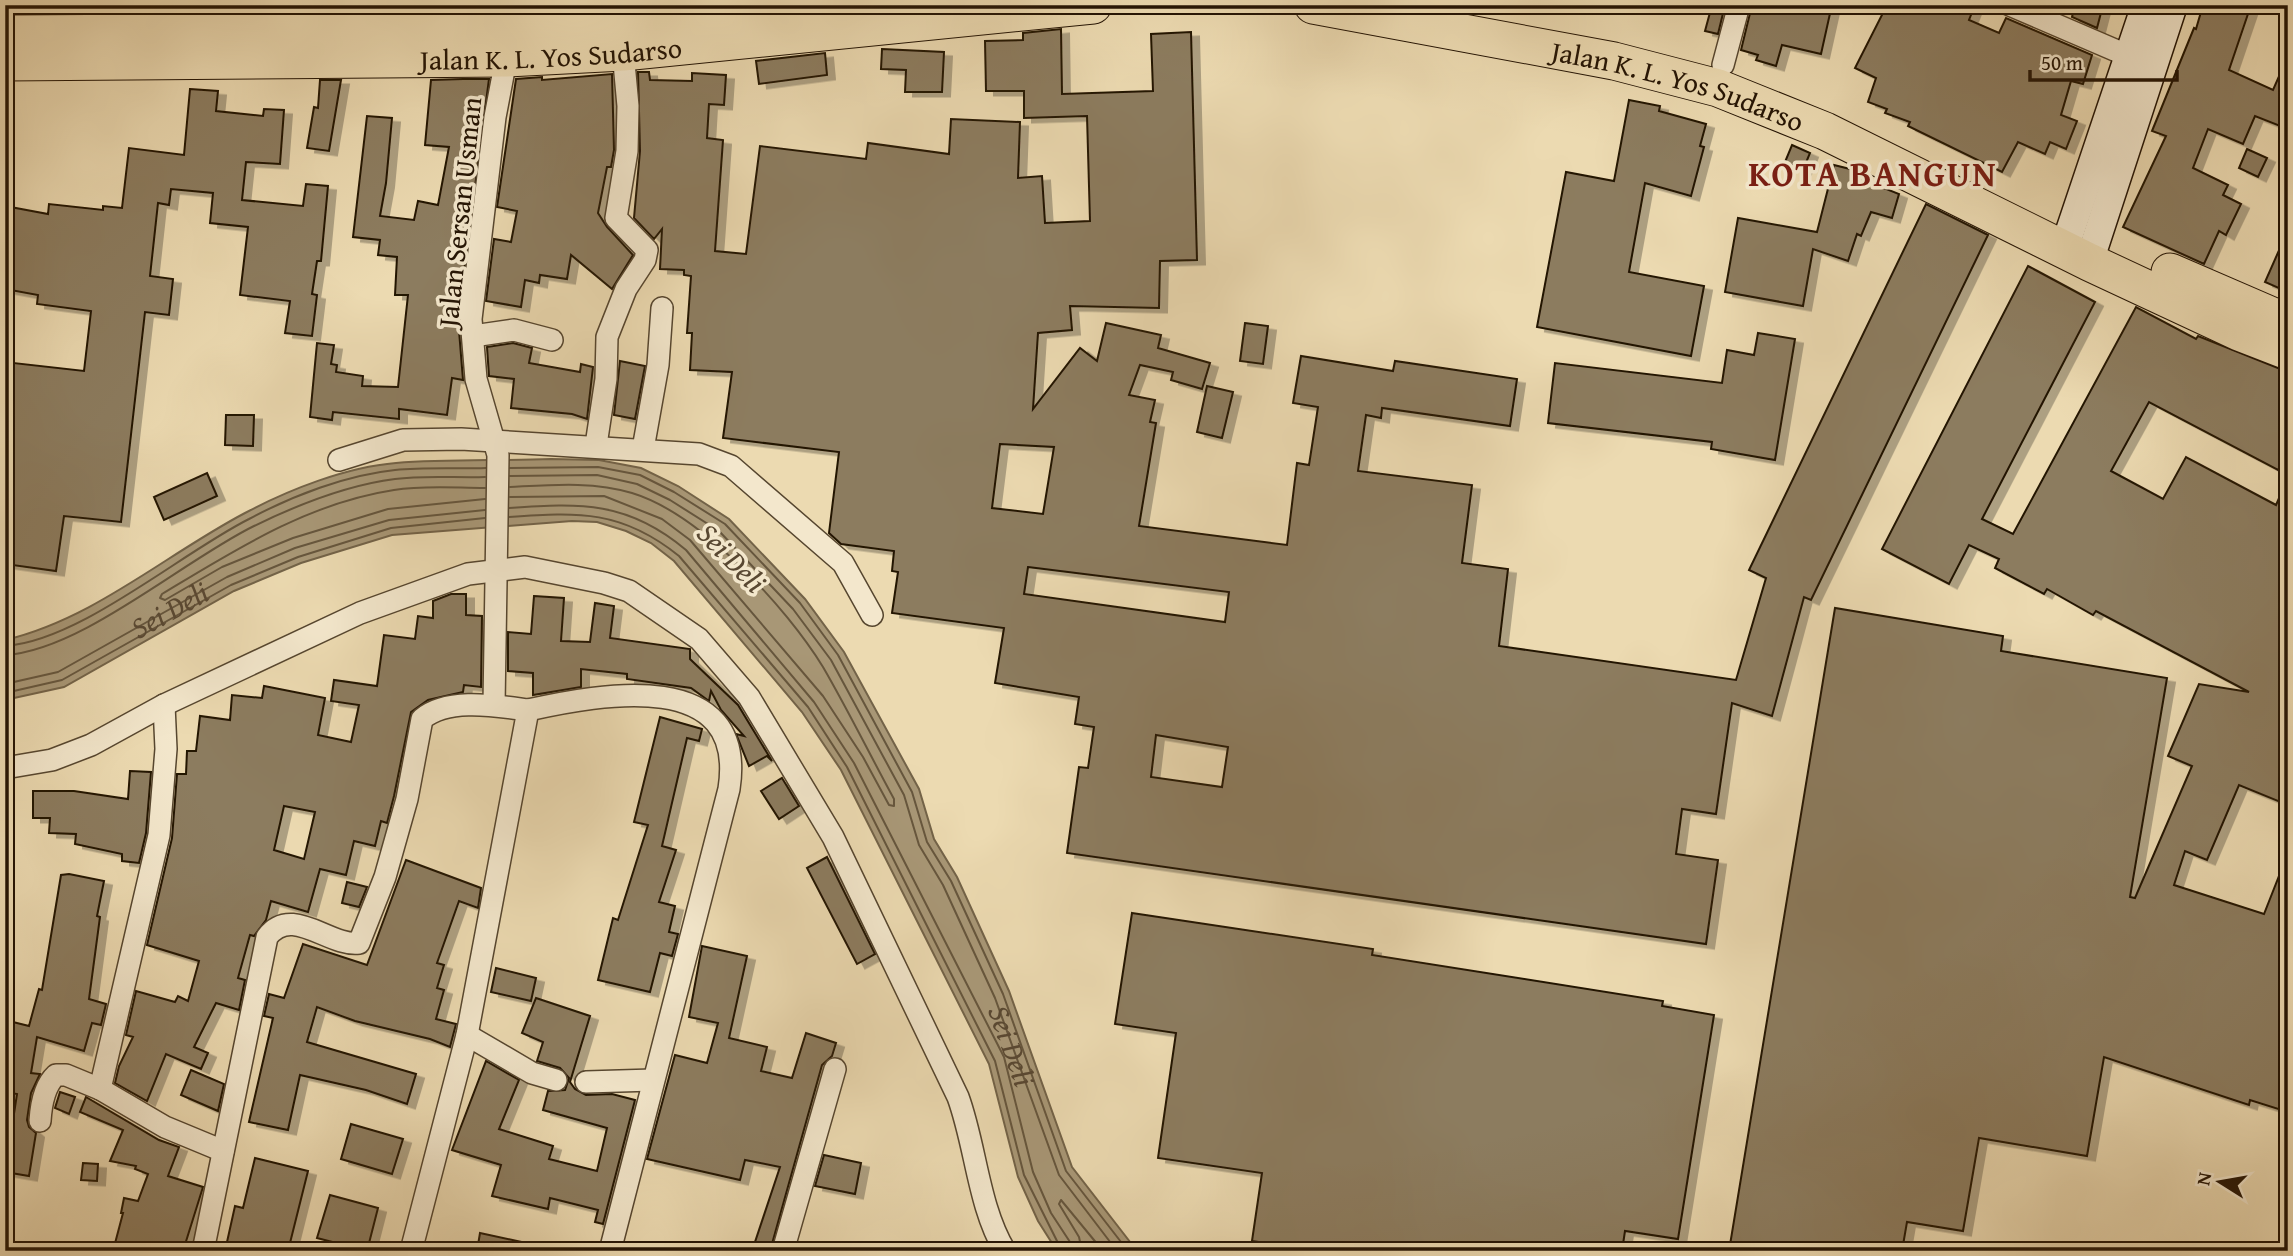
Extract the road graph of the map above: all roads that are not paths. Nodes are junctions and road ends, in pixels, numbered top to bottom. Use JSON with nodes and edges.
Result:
{"nodes":[{"id":1,"x":874,"y":5,"type":"edge"},
{"id":2,"x":1093,"y":5,"type":"edge"},
{"id":3,"x":1313,"y":5,"type":"edge"},
{"id":4,"x":1448,"y":5,"type":"edge"},
{"id":5,"x":1739,"y":5,"type":"edge"},
{"id":6,"x":2010,"y":5,"type":"edge"},
{"id":7,"x":2146,"y":5,"type":"edge"},
{"id":8,"x":2173,"y":5,"type":"edge"},
{"id":9,"x":139,"y":19,"type":"edge"},
{"id":10,"x":5,"y":34,"type":"edge"},
{"id":11,"x":508,"y":45,"type":"junction"},
{"id":12,"x":623,"y":52,"type":"junction"},
{"id":13,"x":2131,"y":57,"type":"junction"},
{"id":14,"x":5,"y":62,"type":"edge"},
{"id":15,"x":1723,"y":65,"type":"junction"},
{"id":16,"x":2081,"y":245,"type":"junction"},
{"id":17,"x":662,"y":308,"type":"dead end"},
{"id":18,"x":2288,"y":323,"type":"edge"},
{"id":19,"x":473,"y":335,"type":"junction"},
{"id":20,"x":552,"y":340,"type":"dead end"},
{"id":21,"x":2288,"y":351,"type":"edge"},
{"id":22,"x":596,"y":445,"type":"junction"},
{"id":23,"x":497,"y":449,"type":"junction"},
{"id":24,"x":643,"y":449,"type":"junction"},
{"id":25,"x":340,"y":460,"type":"dead end"},
{"id":26,"x":495,"y":570,"type":"junction"},
{"id":27,"x":872,"y":615,"type":"dead end"},
{"id":28,"x":164,"y":705,"type":"junction"},
{"id":29,"x":494,"y":705,"type":"junction"},
{"id":30,"x":528,"y":710,"type":"junction"},
{"id":31,"x":5,"y":768,"type":"edge"},
{"id":32,"x":467,"y":1035,"type":"junction"},
{"id":33,"x":835,"y":1069,"type":"dead end"},
{"id":34,"x":556,"y":1080,"type":"dead end"},
{"id":35,"x":653,"y":1080,"type":"junction"},
{"id":36,"x":586,"y":1082,"type":"dead end"},
{"id":37,"x":100,"y":1089,"type":"junction"},
{"id":38,"x":40,"y":1121,"type":"dead end"},
{"id":39,"x":223,"y":1151,"type":"junction"},
{"id":40,"x":611,"y":1250,"type":"edge"},
{"id":41,"x":203,"y":1251,"type":"edge"},
{"id":42,"x":411,"y":1251,"type":"edge"},
{"id":43,"x":783,"y":1251,"type":"edge"},
{"id":44,"x":1004,"y":1251,"type":"edge"}],
"edges":[{"from":1,"to":11,"type":"highway","name":"Jalan K. L. Yos Sudarso"},
{"from":2,"to":12,"type":"highway","name":"Jalan K. L. Yos Sudarso"},
{"from":3,"to":16,"type":"highway","name":"Jalan K. L. Yos Sudarso"},
{"from":4,"to":15,"type":"highway","name":"Jalan K. L. Yos Sudarso"},
{"from":5,"to":15,"type":"street"},
{"from":6,"to":13,"type":"street"},
{"from":7,"to":13,"type":"street"},
{"from":8,"to":16,"type":"street"},
{"from":9,"to":10,"type":"highway","name":"Jalan K. L. Yos Sudarso"},
{"from":9,"to":11,"type":"highway","name":"Jalan K. L. Yos Sudarso"},
{"from":11,"to":12,"type":"highway","name":"Jalan K. L. Yos Sudarso"},
{"from":11,"to":14,"type":"highway","name":"Jalan K. L. Yos Sudarso"},
{"from":11,"to":19,"type":"street","name":"Jalan Sersan Usman"},
{"from":12,"to":22,"type":"street"},
{"from":13,"to":16,"type":"street"},
{"from":15,"to":16,"type":"highway","name":"Jalan K. L. Yos Sudarso"},
{"from":16,"to":18,"type":"highway","name":"Jalan K. L. Yos Sudarso"},
{"from":16,"to":21,"type":"highway","name":"Jalan K. L. Yos Sudarso"},
{"from":17,"to":24,"type":"street"},
{"from":19,"to":20,"type":"street"},
{"from":19,"to":23,"type":"street","name":"Jalan Sersan Usman"},
{"from":22,"to":23,"type":"street"},
{"from":22,"to":24,"type":"street"},
{"from":23,"to":25,"type":"street"},
{"from":23,"to":26,"type":"street","name":"Jalan Sersan Usman"},
{"from":24,"to":27,"type":"street"},
{"from":26,"to":28,"type":"street"},
{"from":26,"to":29,"type":"street","name":"Jalan Sersan Usman"},
{"from":26,"to":44,"type":"street"},
{"from":28,"to":31,"type":"street"},
{"from":28,"to":37,"type":"street"},
{"from":29,"to":30,"type":"street"},
{"from":29,"to":39,"type":"street"},
{"from":30,"to":32,"type":"street"},
{"from":30,"to":35,"type":"street"},
{"from":32,"to":34,"type":"street"},
{"from":32,"to":42,"type":"street"},
{"from":33,"to":43,"type":"street"},
{"from":35,"to":36,"type":"street"},
{"from":35,"to":40,"type":"street"},
{"from":37,"to":38,"type":"street"},
{"from":37,"to":39,"type":"street"},
{"from":39,"to":41,"type":"street"}]}
